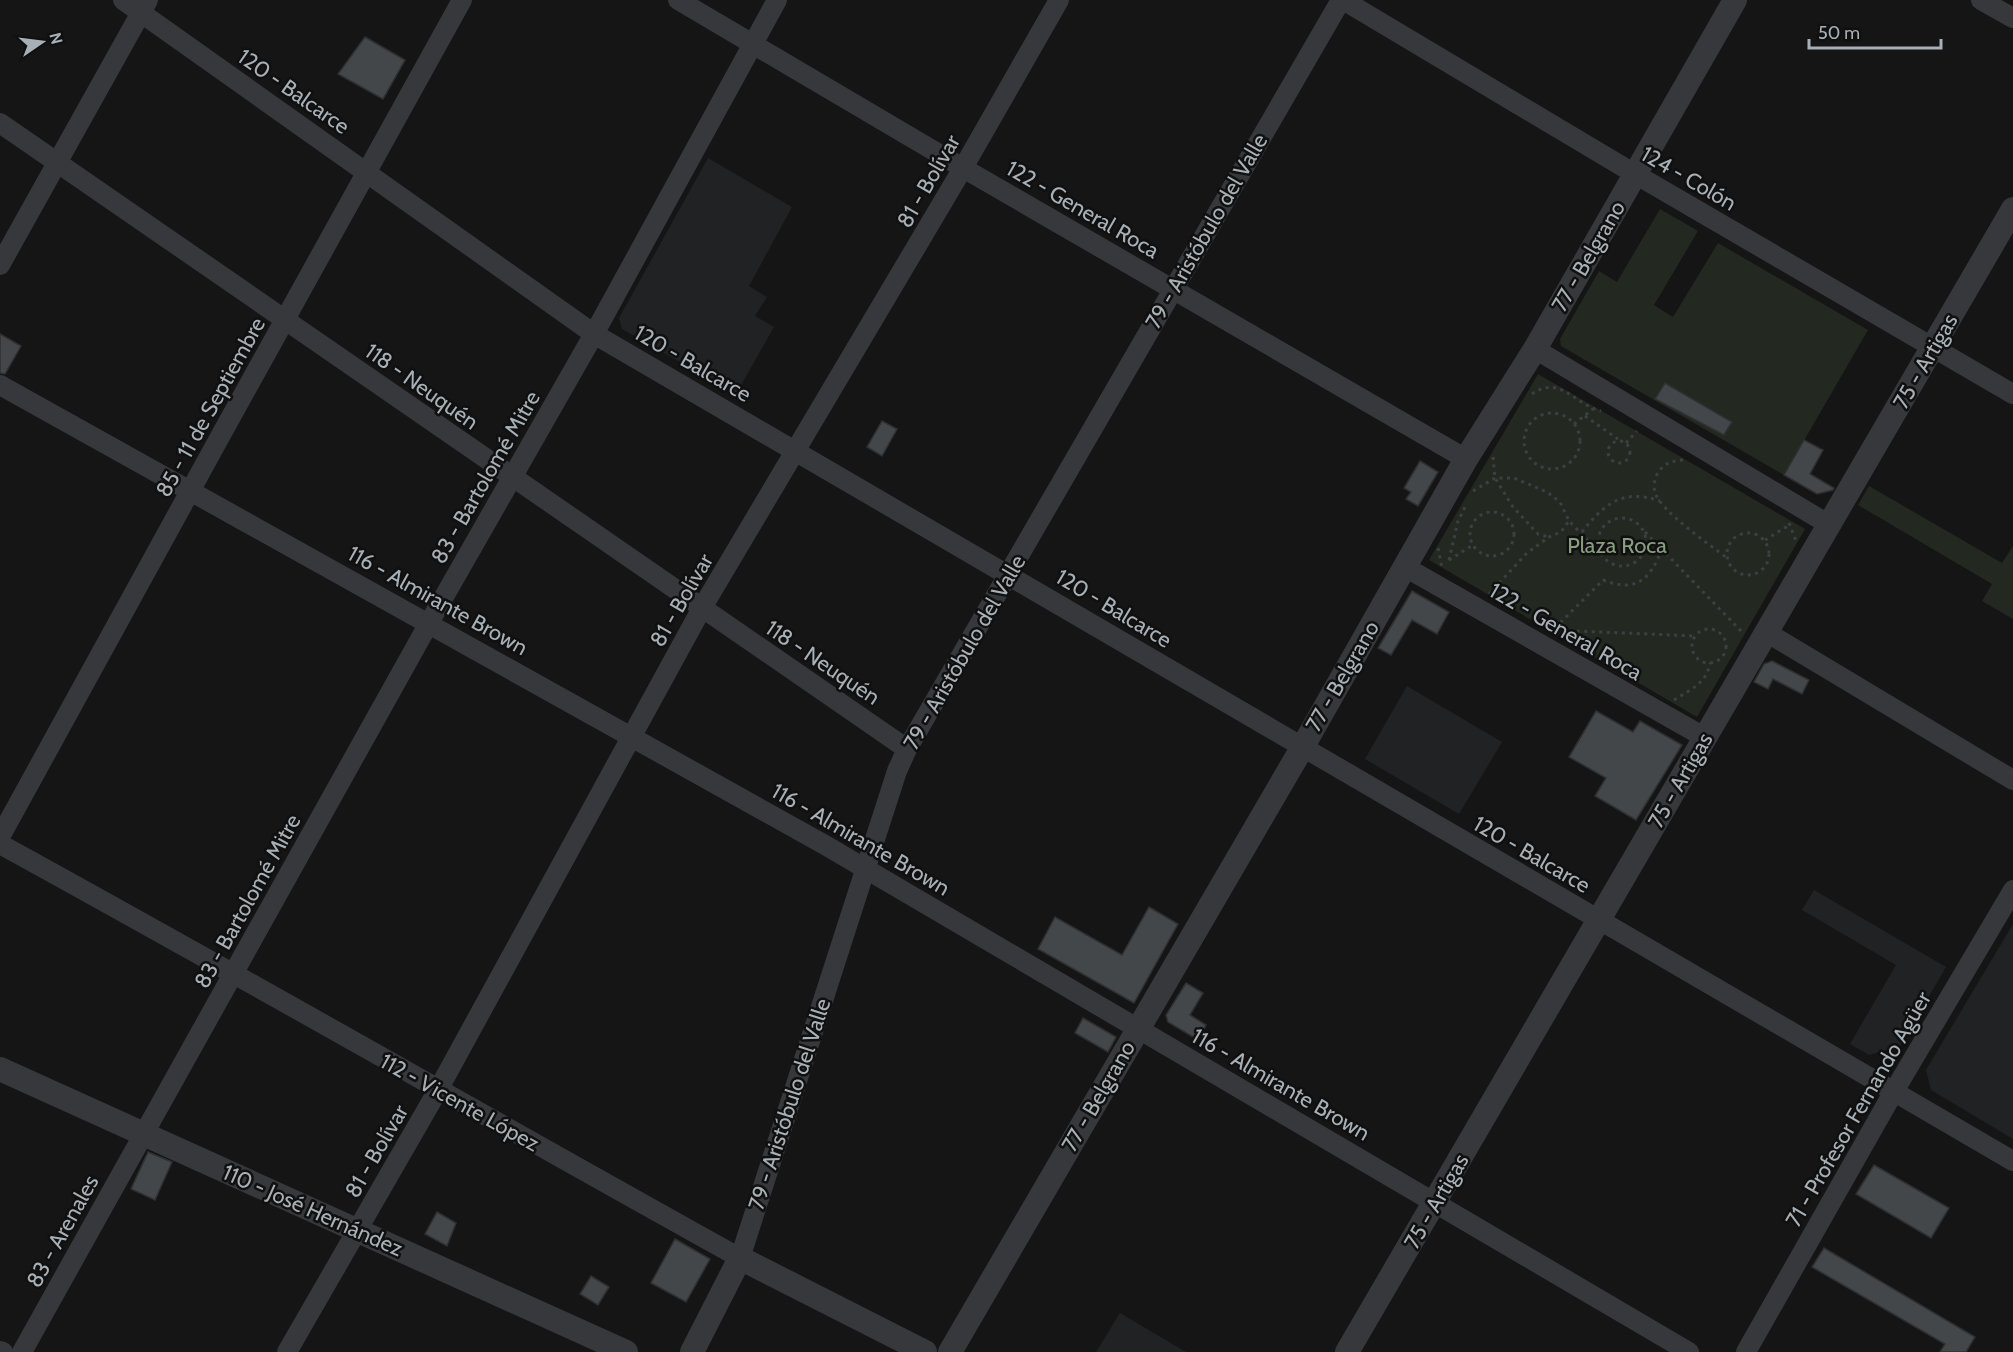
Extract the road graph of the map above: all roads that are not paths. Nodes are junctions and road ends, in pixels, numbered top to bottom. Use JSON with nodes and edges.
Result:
{"nodes":[{"id":1,"x":123,"y":0,"type":"edge"},
{"id":2,"x":462,"y":0,"type":"edge"},
{"id":3,"x":678,"y":0,"type":"edge"},
{"id":4,"x":777,"y":0,"type":"edge"},
{"id":5,"x":1059,"y":0,"type":"edge"},
{"id":6,"x":1342,"y":0,"type":"edge"},
{"id":7,"x":1735,"y":0,"type":"edge"},
{"id":8,"x":1982,"y":0,"type":"edge"},
{"id":9,"x":145,"y":6,"type":"edge"},
{"id":10,"x":2013,"y":18,"type":"edge"},
{"id":11,"x":753,"y":44,"type":"junction"},
{"id":12,"x":0,"y":123,"type":"edge"},
{"id":13,"x":57,"y":162,"type":"junction"},
{"id":14,"x":963,"y":168,"type":"junction"},
{"id":15,"x":367,"y":171,"type":"junction"},
{"id":16,"x":1635,"y":174,"type":"junction"},
{"id":17,"x":2013,"y":209,"type":"edge"},
{"id":18,"x":0,"y":265,"type":"edge"},
{"id":19,"x":1173,"y":288,"type":"junction"},
{"id":20,"x":286,"y":321,"type":"junction"},
{"id":21,"x":594,"y":334,"type":"junction"},
{"id":22,"x":1932,"y":348,"type":"junction"},
{"id":23,"x":1535,"y":349,"type":"junction"},
{"id":24,"x":0,"y":385,"type":"edge"},
{"id":25,"x":2013,"y":394,"type":"edge"},
{"id":26,"x":797,"y":451,"type":"junction"},
{"id":27,"x":1466,"y":459,"type":"junction"},
{"id":28,"x":512,"y":477,"type":"junction"},
{"id":29,"x":190,"y":489,"type":"junction"},
{"id":30,"x":1828,"y":524,"type":"junction"},
{"id":31,"x":1405,"y":567,"type":"junction"},
{"id":32,"x":1009,"y":574,"type":"junction"},
{"id":33,"x":702,"y":608,"type":"junction"},
{"id":34,"x":429,"y":623,"type":"junction"},
{"id":35,"x":1766,"y":632,"type":"junction"},
{"id":36,"x":633,"y":736,"type":"junction"},
{"id":37,"x":1704,"y":738,"type":"junction"},
{"id":38,"x":1302,"y":748,"type":"junction"},
{"id":39,"x":908,"y":749,"type":"junction"},
{"id":40,"x":2013,"y":780,"type":"edge"},
{"id":41,"x":0,"y":837,"type":"edge"},
{"id":42,"x":0,"y":844,"type":"edge"},
{"id":43,"x":864,"y":869,"type":"junction"},
{"id":44,"x":2013,"y":890,"type":"edge"},
{"id":45,"x":1600,"y":921,"type":"junction"},
{"id":46,"x":234,"y":973,"type":"junction"},
{"id":47,"x":1138,"y":1028,"type":"junction"},
{"id":48,"x":0,"y":1069,"type":"edge"},
{"id":49,"x":438,"y":1090,"type":"junction"},
{"id":50,"x":1893,"y":1093,"type":"junction"},
{"id":51,"x":144,"y":1134,"type":"junction"},
{"id":52,"x":2013,"y":1161,"type":"edge"},
{"id":53,"x":1435,"y":1203,"type":"junction"},
{"id":54,"x":358,"y":1230,"type":"junction"},
{"id":55,"x":740,"y":1258,"type":"junction"},
{"id":56,"x":22,"y":1352,"type":"edge"},
{"id":57,"x":287,"y":1352,"type":"edge"},
{"id":58,"x":626,"y":1352,"type":"edge"},
{"id":59,"x":692,"y":1352,"type":"edge"},
{"id":60,"x":924,"y":1352,"type":"edge"},
{"id":61,"x":950,"y":1352,"type":"edge"},
{"id":62,"x":1347,"y":1352,"type":"edge"},
{"id":63,"x":1689,"y":1352,"type":"edge"},
{"id":64,"x":1746,"y":1352,"type":"edge"}],
"edges":[{"from":1,"to":9,"type":"street","name":"120 - Balcarce"},
{"from":2,"to":15,"type":"street","name":"85 - 11 de Septiembre"},
{"from":3,"to":11,"type":"street","name":"122 - General Roca"},
{"from":4,"to":11,"type":"street","name":"83 - Bartolomé Mitre"},
{"from":5,"to":14,"type":"street","name":"81 - Bolívar"},
{"from":6,"to":16,"type":"street","name":"124 - Colón"},
{"from":6,"to":19,"type":"street","name":"79 - Aristóbulo del Valle"},
{"from":7,"to":16,"type":"street","name":"77 - Belgrano"},
{"from":8,"to":10,"type":"street"},
{"from":9,"to":13,"type":"street"},
{"from":9,"to":15,"type":"street","name":"120 - Balcarce"},
{"from":11,"to":14,"type":"street","name":"122 - General Roca"},
{"from":11,"to":21,"type":"street","name":"83 - Bartolomé Mitre"},
{"from":12,"to":13,"type":"street","name":"118 - Neuquén"},
{"from":13,"to":18,"type":"street"},
{"from":13,"to":20,"type":"street","name":"118 - Neuquén"},
{"from":14,"to":19,"type":"street","name":"122 - General Roca"},
{"from":14,"to":26,"type":"street","name":"81 - Bolívar"},
{"from":15,"to":20,"type":"street","name":"85 - 11 de Septiembre"},
{"from":15,"to":21,"type":"street","name":"120 - Balcarce"},
{"from":16,"to":22,"type":"street","name":"124 - Colón"},
{"from":16,"to":23,"type":"street","name":"77 - Belgrano"},
{"from":17,"to":22,"type":"street","name":"75 - Artigas"},
{"from":19,"to":27,"type":"street","name":"122 - General Roca"},
{"from":19,"to":32,"type":"street","name":"79 - Aristóbulo del Valle"},
{"from":20,"to":28,"type":"street","name":"118 - Neuquén"},
{"from":20,"to":29,"type":"street","name":"85 - 11 de Septiembre"},
{"from":21,"to":26,"type":"street","name":"120 - Balcarce"},
{"from":21,"to":28,"type":"street","name":"83 - Bartolomé Mitre"},
{"from":22,"to":25,"type":"street","name":"124 - Colón"},
{"from":22,"to":30,"type":"street","name":"75 - Artigas"},
{"from":23,"to":27,"type":"street","name":"77 - Belgrano"},
{"from":23,"to":30,"type":"street"},
{"from":24,"to":29,"type":"street","name":"116 - Almirante Brown"},
{"from":26,"to":32,"type":"street","name":"120 - Balcarce"},
{"from":26,"to":33,"type":"street","name":"81 - Bolívar"},
{"from":27,"to":31,"type":"street","name":"77 - Belgrano"},
{"from":28,"to":33,"type":"street","name":"118 - Neuquén"},
{"from":28,"to":34,"type":"street","name":"83 - Bartolomé Mitre"},
{"from":29,"to":34,"type":"street","name":"116 - Almirante Brown"},
{"from":29,"to":41,"type":"street","name":"85 - 11 de Septiembre"},
{"from":30,"to":35,"type":"street","name":"75 - Artigas"},
{"from":31,"to":37,"type":"street","name":"122 - General Roca"},
{"from":31,"to":38,"type":"street","name":"77 - Belgrano"},
{"from":32,"to":38,"type":"street","name":"120 - Balcarce"},
{"from":32,"to":39,"type":"street","name":"79 - Aristóbulo del Valle"},
{"from":33,"to":36,"type":"street","name":"81 - Bolívar"},
{"from":33,"to":39,"type":"street","name":"118 - Neuquén"},
{"from":34,"to":36,"type":"street","name":"116 - Almirante Brown"},
{"from":34,"to":46,"type":"street","name":"83 - Bartolomé Mitre"},
{"from":35,"to":37,"type":"street","name":"75 - Artigas"},
{"from":35,"to":40,"type":"street"},
{"from":36,"to":43,"type":"street","name":"116 - Almirante Brown"},
{"from":36,"to":49,"type":"street","name":"81 - Bolívar"},
{"from":37,"to":45,"type":"street","name":"75 - Artigas"},
{"from":38,"to":45,"type":"street","name":"120 - Balcarce"},
{"from":38,"to":47,"type":"street","name":"77 - Belgrano"},
{"from":39,"to":43,"type":"street","name":"79 - Aristóbulo del Valle"},
{"from":42,"to":46,"type":"street","name":"112 - Vicente López"},
{"from":43,"to":47,"type":"street","name":"116 - Almirante Brown"},
{"from":43,"to":55,"type":"street","name":"79 - Aristóbulo del Valle"},
{"from":44,"to":50,"type":"street","name":"71 - Profesor Fernando Agüer"},
{"from":45,"to":50,"type":"street","name":"120 - Balcarce"},
{"from":45,"to":53,"type":"street","name":"75 - Artigas"},
{"from":46,"to":49,"type":"street","name":"112 - Vicente López"},
{"from":46,"to":51,"type":"street","name":"83 - Bartolomé Mitre"},
{"from":47,"to":53,"type":"street","name":"116 - Almirante Brown"},
{"from":47,"to":61,"type":"street","name":"77 - Belgrano"},
{"from":48,"to":51,"type":"street","name":"110 - José Hernández"},
{"from":49,"to":54,"type":"street","name":"81 - Bolívar"},
{"from":49,"to":55,"type":"street","name":"112 - Vicente López"},
{"from":50,"to":52,"type":"street","name":"120 - Balcarce"},
{"from":50,"to":64,"type":"street","name":"71 - Profesor Fernando Agüer"},
{"from":51,"to":54,"type":"street","name":"110 - José Hernández"},
{"from":51,"to":56,"type":"street","name":"83 - Arenales"},
{"from":53,"to":62,"type":"street","name":"75 - Artigas"},
{"from":53,"to":63,"type":"street","name":"116 - Almirante Brown"},
{"from":54,"to":57,"type":"street","name":"81 - Bolívar"},
{"from":54,"to":58,"type":"street","name":"110 - José Hernández"},
{"from":55,"to":59,"type":"street","name":"79 - Aristóbulo del Valle"},
{"from":55,"to":60,"type":"street","name":"112 - Vicente López"}]}
